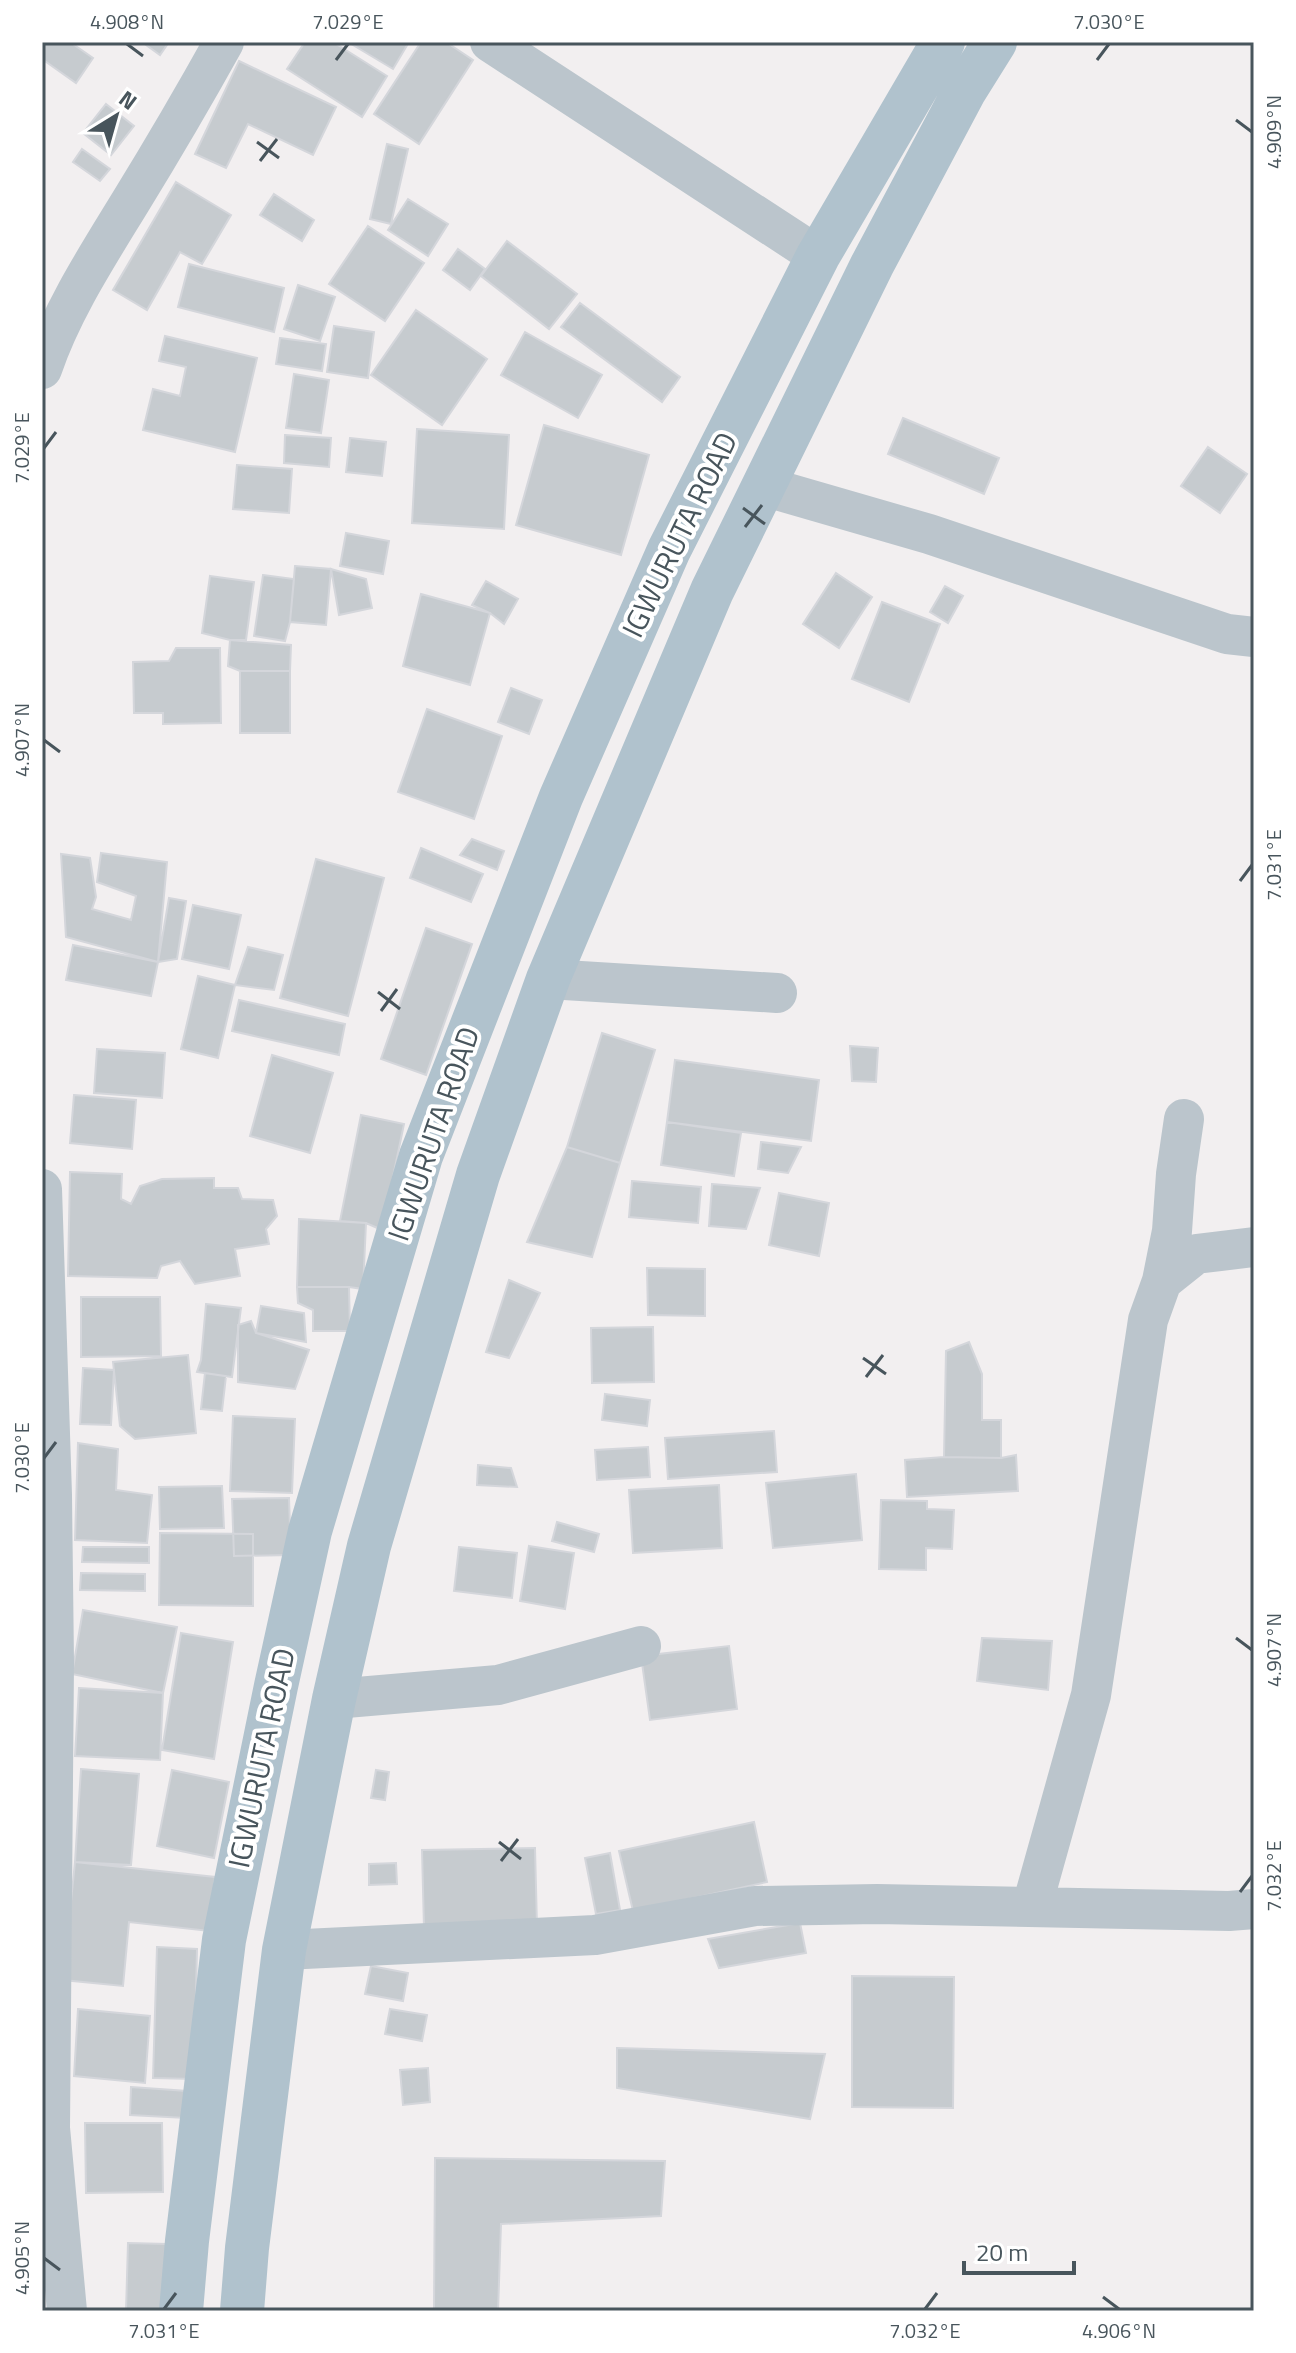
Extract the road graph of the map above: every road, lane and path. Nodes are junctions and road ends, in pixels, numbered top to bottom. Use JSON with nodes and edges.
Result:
{"nodes":[{"id":1,"x":224,"y":42,"type":"edge"},
{"id":2,"x":490,"y":42,"type":"edge"},
{"id":3,"x":943,"y":42,"type":"edge"},
{"id":4,"x":995,"y":42,"type":"edge"},
{"id":5,"x":818,"y":256,"type":"junction"},
{"id":6,"x":45,"y":353,"type":"edge"},
{"id":7,"x":763,"y":486,"type":"junction"},
{"id":8,"x":1254,"y":637,"type":"edge"},
{"id":9,"x":548,"y":979,"type":"junction"},
{"id":10,"x":777,"y":993,"type":"dead end"},
{"id":11,"x":1184,"y":1119,"type":"dead end"},
{"id":12,"x":42,"y":1189,"type":"edge"},
{"id":13,"x":42,"y":1245,"type":"edge"},
{"id":14,"x":1254,"y":1247,"type":"edge"},
{"id":15,"x":1162,"y":1281,"type":"junction"},
{"id":16,"x":641,"y":1646,"type":"dead end"},
{"id":17,"x":334,"y":1699,"type":"junction"},
{"id":18,"x":1032,"y":1906,"type":"junction"},
{"id":19,"x":1254,"y":1909,"type":"edge"},
{"id":20,"x":284,"y":1950,"type":"junction"},
{"id":21,"x":48,"y":2179,"type":"edge"},
{"id":22,"x":67,"y":2311,"type":"edge"},
{"id":23,"x":181,"y":2311,"type":"edge"},
{"id":24,"x":242,"y":2311,"type":"edge"}],
"edges":[{"from":1,"to":6,"type":"street"},
{"from":2,"to":5,"type":"street"},
{"from":3,"to":5,"type":"main road","name":"IGWURUTA ROAD"},
{"from":4,"to":7,"type":"main road","name":"IGWURUTA ROAD"},
{"from":5,"to":23,"type":"main road","name":"IGWURUTA ROAD"},
{"from":7,"to":8,"type":"street"},
{"from":7,"to":9,"type":"main road","name":"IGWURUTA ROAD"},
{"from":9,"to":10,"type":"street"},
{"from":9,"to":17,"type":"main road","name":"IGWURUTA ROAD"},
{"from":11,"to":15,"type":"street"},
{"from":12,"to":13,"type":"street"},
{"from":13,"to":21,"type":"street"},
{"from":14,"to":15,"type":"street"},
{"from":15,"to":18,"type":"street"},
{"from":16,"to":17,"type":"street"},
{"from":17,"to":20,"type":"main road","name":"IGWURUTA ROAD"},
{"from":18,"to":19,"type":"street"},
{"from":18,"to":20,"type":"street"},
{"from":20,"to":24,"type":"main road","name":"IGWURUTA ROAD"},
{"from":21,"to":22,"type":"street"}]}
